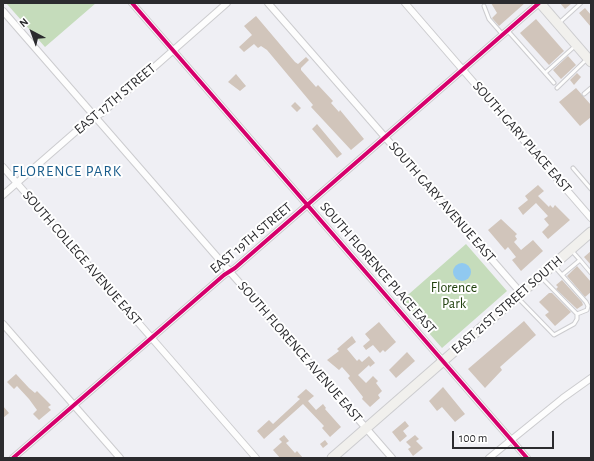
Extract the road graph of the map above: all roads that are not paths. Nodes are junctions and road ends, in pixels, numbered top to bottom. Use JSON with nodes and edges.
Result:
{"nodes":[{"id":1,"x":132,"y":3,"type":"edge"},
{"id":2,"x":227,"y":3,"type":"edge"},
{"id":3,"x":268,"y":3,"type":"edge"},
{"id":4,"x":405,"y":3,"type":"edge"},
{"id":5,"x":540,"y":3,"type":"edge"},
{"id":6,"x":581,"y":3,"type":"edge"},
{"id":7,"x":484,"y":6,"type":"dead end"},
{"id":8,"x":3,"y":11,"type":"edge"},
{"id":9,"x":558,"y":24,"type":"junction"},
{"id":10,"x":505,"y":33,"type":"junction"},
{"id":11,"x":576,"y":45,"type":"junction"},
{"id":12,"x":172,"y":50,"type":"junction"},
{"id":13,"x":589,"y":60,"type":"edge"},
{"id":14,"x":463,"y":70,"type":"junction"},
{"id":15,"x":545,"y":73,"type":"junction"},
{"id":16,"x":554,"y":83,"type":"dead end"},
{"id":17,"x":557,"y":88,"type":"dead end"},
{"id":18,"x":591,"y":88,"type":"edge"},
{"id":19,"x":584,"y":94,"type":"dead end"},
{"id":20,"x":95,"y":117,"type":"junction"},
{"id":21,"x":385,"y":137,"type":"junction"},
{"id":22,"x":3,"y":168,"type":"edge"},
{"id":23,"x":573,"y":168,"type":"dead end"},
{"id":24,"x":17,"y":183,"type":"junction"},
{"id":25,"x":591,"y":189,"type":"edge"},
{"id":26,"x":3,"y":195,"type":"edge"},
{"id":27,"x":308,"y":205,"type":"junction"},
{"id":28,"x":591,"y":218,"type":"edge"},
{"id":29,"x":591,"y":232,"type":"edge"},
{"id":30,"x":571,"y":249,"type":"junction"},
{"id":31,"x":580,"y":260,"type":"junction"},
{"id":32,"x":553,"y":265,"type":"junction"},
{"id":33,"x":230,"y":271,"type":"junction"},
{"id":34,"x":591,"y":273,"type":"edge"},
{"id":35,"x":562,"y":275,"type":"junction"},
{"id":36,"x":541,"y":276,"type":"junction"},
{"id":37,"x":519,"y":295,"type":"junction"},
{"id":38,"x":577,"y":314,"type":"junction"},
{"id":39,"x":3,"y":324,"type":"edge"},
{"id":40,"x":151,"y":338,"type":"junction"},
{"id":41,"x":443,"y":361,"type":"junction"},
{"id":42,"x":591,"y":378,"type":"edge"},
{"id":43,"x":74,"y":404,"type":"junction"},
{"id":44,"x":366,"y":428,"type":"junction"},
{"id":45,"x":511,"y":440,"type":"junction"},
{"id":46,"x":13,"y":458,"type":"edge"},
{"id":47,"x":120,"y":458,"type":"edge"},
{"id":48,"x":256,"y":458,"type":"edge"},
{"id":49,"x":332,"y":458,"type":"edge"},
{"id":50,"x":392,"y":458,"type":"edge"},
{"id":51,"x":489,"y":458,"type":"edge"},
{"id":52,"x":527,"y":458,"type":"edge"}],
"edges":[{"from":1,"to":12,"type":"street","name":"SOUTH FLORENCE PLACE EAST"},
{"from":2,"to":12,"type":"street","name":"EAST 17TH STREET"},
{"from":3,"to":21,"type":"street","name":"SOUTH GARY AVENUE EAST"},
{"from":4,"to":14,"type":"street","name":"SOUTH GARY PLACE EAST"},
{"from":5,"to":9,"type":"main road"},
{"from":5,"to":10,"type":"street","name":"EAST 19TH STREET"},
{"from":6,"to":9,"type":"lane"},
{"from":7,"to":10,"type":"lane"},
{"from":8,"to":20,"type":"street","name":"SOUTH FLORENCE AVENUE EAST"},
{"from":9,"to":11,"type":"main road"},
{"from":10,"to":14,"type":"street","name":"EAST 19TH STREET"},
{"from":10,"to":15,"type":"lane"},
{"from":11,"to":13,"type":"main road"},
{"from":11,"to":15,"type":"lane"},
{"from":12,"to":20,"type":"street","name":"EAST 17TH STREET"},
{"from":12,"to":27,"type":"street","name":"SOUTH FLORENCE PLACE EAST"},
{"from":13,"to":17,"type":"lane"},
{"from":14,"to":21,"type":"street","name":"EAST 19TH STREET"},
{"from":14,"to":28,"type":"street","name":"SOUTH GARY PLACE EAST"},
{"from":15,"to":16,"type":"lane"},
{"from":18,"to":19,"type":"lane"},
{"from":20,"to":24,"type":"street","name":"EAST 17TH STREET"},
{"from":20,"to":33,"type":"street","name":"SOUTH FLORENCE AVENUE EAST"},
{"from":21,"to":27,"type":"street","name":"EAST 19TH STREET"},
{"from":21,"to":37,"type":"street","name":"SOUTH GARY AVENUE EAST"},
{"from":22,"to":24,"type":"street","name":"SOUTH COLLEGE AVENUE EAST"},
{"from":23,"to":25,"type":"lane"},
{"from":24,"to":26,"type":"street","name":"EAST 17TH STREET"},
{"from":24,"to":40,"type":"street","name":"SOUTH COLLEGE AVENUE EAST"},
{"from":27,"to":33,"type":"street","name":"EAST 19TH STREET"},
{"from":27,"to":41,"type":"street","name":"SOUTH FLORENCE PLACE EAST"},
{"from":29,"to":30,"type":"main road","name":"EAST 21ST STREET SOUTH"},
{"from":30,"to":31,"type":"lane"},
{"from":30,"to":32,"type":"main road","name":"EAST 21ST STREET SOUTH"},
{"from":31,"to":34,"type":"lane"},
{"from":31,"to":35,"type":"lane"},
{"from":32,"to":35,"type":"lane"},
{"from":32,"to":36,"type":"main road","name":"EAST 21ST STREET SOUTH"},
{"from":33,"to":40,"type":"street","name":"EAST 19TH STREET"},
{"from":33,"to":44,"type":"street","name":"SOUTH FLORENCE AVENUE EAST"},
{"from":35,"to":38,"type":"lane"},
{"from":36,"to":37,"type":"main road","name":"EAST 21ST STREET SOUTH"},
{"from":36,"to":38,"type":"lane"},
{"from":37,"to":38,"type":"lane"},
{"from":37,"to":41,"type":"main road","name":"EAST 21ST STREET SOUTH"},
{"from":39,"to":43,"type":"street"},
{"from":40,"to":43,"type":"street","name":"EAST 19TH STREET"},
{"from":40,"to":48,"type":"street","name":"SOUTH COLLEGE AVENUE EAST"},
{"from":41,"to":44,"type":"main road","name":"EAST 21ST STREET SOUTH"},
{"from":41,"to":45,"type":"street","name":"SOUTH FLORENCE PLACE EAST"},
{"from":42,"to":45,"type":"street"},
{"from":43,"to":46,"type":"street","name":"EAST 19TH STREET"},
{"from":43,"to":47,"type":"street"},
{"from":44,"to":49,"type":"main road","name":"EAST 21ST STREET SOUTH"},
{"from":44,"to":50,"type":"street","name":"SOUTH FLORENCE AVENUE EAST"},
{"from":45,"to":51,"type":"street"},
{"from":45,"to":52,"type":"street","name":"SOUTH FLORENCE PLACE EAST"}]}
